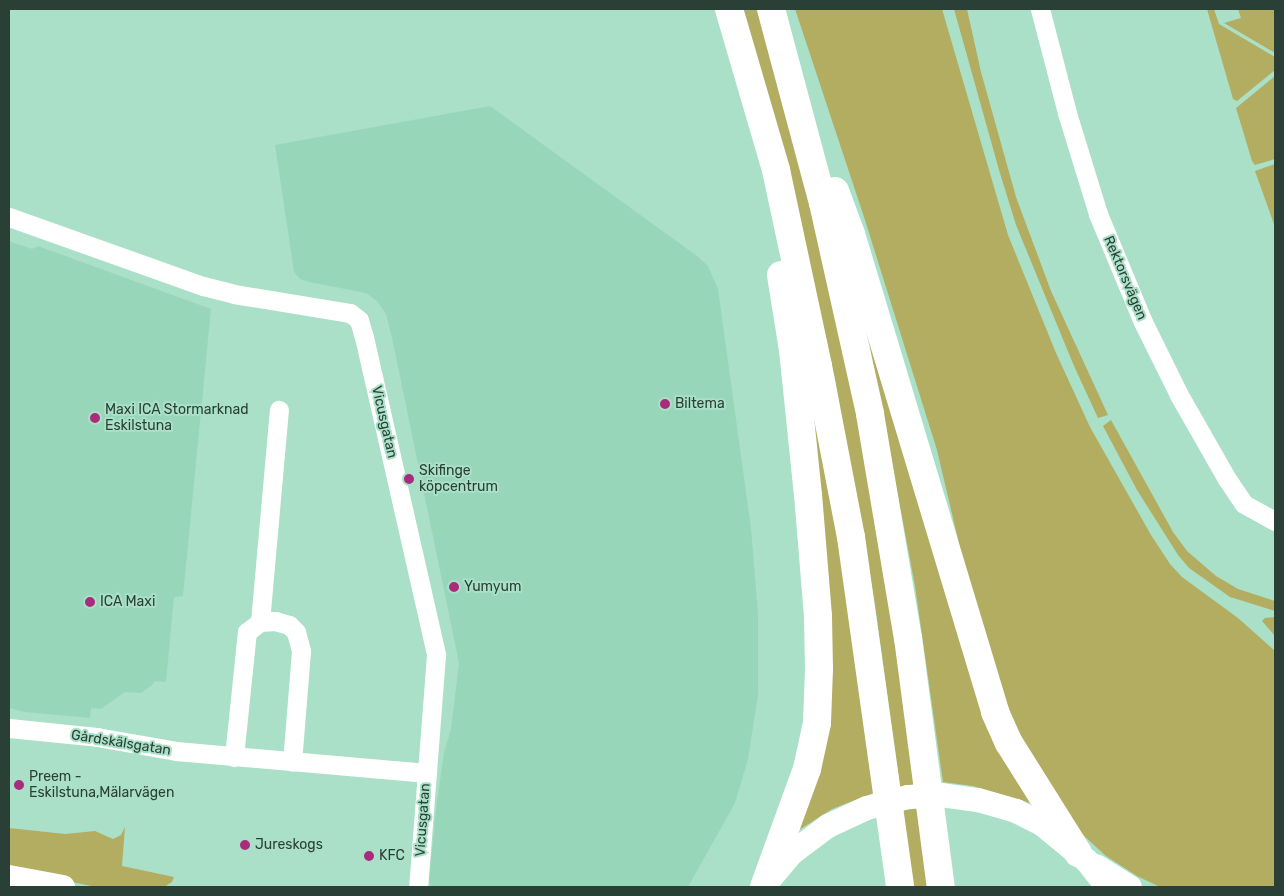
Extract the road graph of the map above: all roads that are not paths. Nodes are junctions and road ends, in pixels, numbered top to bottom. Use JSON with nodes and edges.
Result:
{"nodes":[{"id":1,"x":729,"y":9,"type":"edge"},
{"id":2,"x":771,"y":9,"type":"edge"},
{"id":3,"x":1040,"y":9,"type":"edge"},
{"id":4,"x":794,"y":90,"type":"junction"},
{"id":5,"x":776,"y":170,"type":"junction"},
{"id":6,"x":9,"y":217,"type":"edge"},
{"id":7,"x":279,"y":410,"type":"dead end"},
{"id":8,"x":1272,"y":516,"type":"edge"},
{"id":9,"x":260,"y":622,"type":"junction"},
{"id":10,"x":9,"y":728,"type":"edge"},
{"id":11,"x":234,"y":757,"type":"junction"},
{"id":12,"x":292,"y":762,"type":"junction"},
{"id":13,"x":427,"y":773,"type":"junction"},
{"id":14,"x":1083,"y":857,"type":"junction"},
{"id":15,"x":9,"y":877,"type":"edge"},
{"id":16,"x":63,"y":887,"type":"edge"},
{"id":17,"x":418,"y":887,"type":"edge"},
{"id":18,"x":764,"y":887,"type":"edge"},
{"id":19,"x":900,"y":887,"type":"edge"},
{"id":20,"x":941,"y":887,"type":"edge"},
{"id":21,"x":1107,"y":887,"type":"edge"},
{"id":22,"x":1130,"y":887,"type":"edge"}],
"edges":[{"from":1,"to":5,"type":"highway"},
{"from":2,"to":4,"type":"highway"},
{"from":3,"to":8,"type":"street","name":"Rektorsvägen"},
{"from":4,"to":14,"type":"highway"},
{"from":4,"to":20,"type":"highway"},
{"from":5,"to":18,"type":"highway"},
{"from":5,"to":19,"type":"highway"},
{"from":6,"to":13,"type":"street","name":"Vicusgatan"},
{"from":7,"to":9,"type":"street"},
{"from":9,"to":11,"type":"street"},
{"from":9,"to":12,"type":"street"},
{"from":10,"to":11,"type":"street","name":"Gårdskälsgatan"},
{"from":11,"to":12,"type":"street","name":"Gårdskälsgatan"},
{"from":12,"to":13,"type":"street","name":"Gårdskälsgatan"},
{"from":13,"to":17,"type":"street","name":"Vicusgatan"},
{"from":14,"to":18,"type":"main road"},
{"from":14,"to":21,"type":"main road"},
{"from":14,"to":22,"type":"main road"},
{"from":15,"to":16,"type":"main road"}]}
